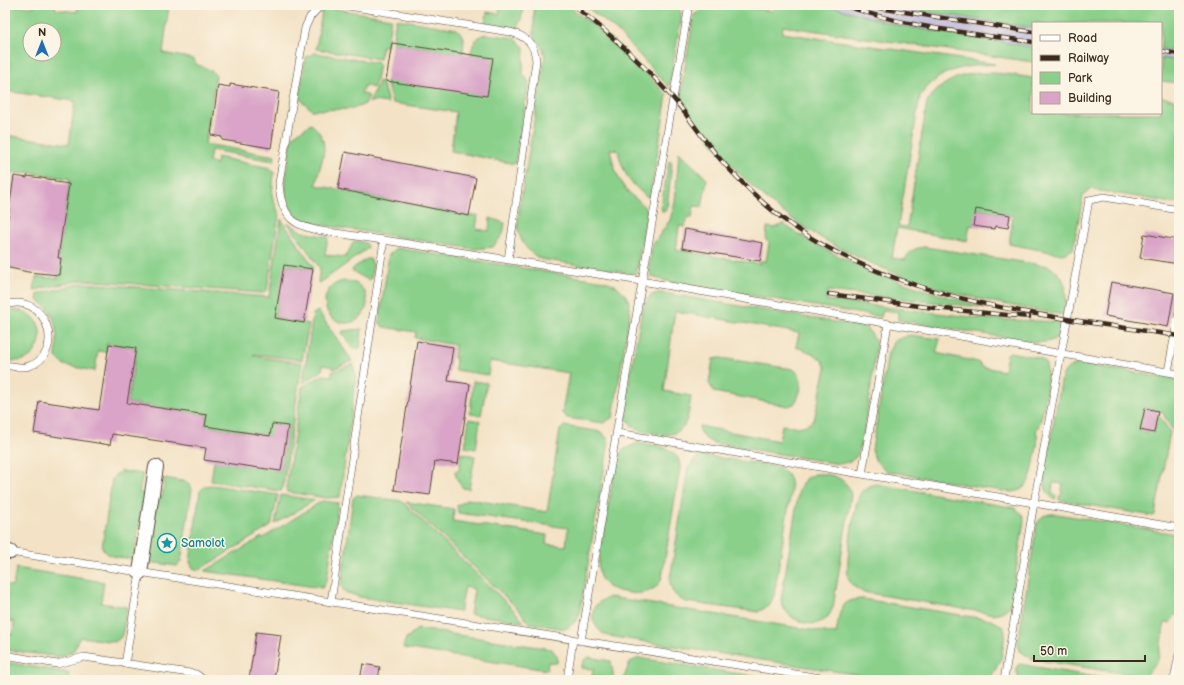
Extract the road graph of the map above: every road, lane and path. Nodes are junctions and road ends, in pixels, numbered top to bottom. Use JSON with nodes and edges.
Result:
{"nodes":[{"id":1,"x":321,"y":5,"type":"edge"},
{"id":2,"x":342,"y":5,"type":"edge"},
{"id":3,"x":689,"y":5,"type":"edge"},
{"id":4,"x":1179,"y":210,"type":"edge"},
{"id":5,"x":384,"y":240,"type":"junction"},
{"id":6,"x":508,"y":260,"type":"junction"},
{"id":7,"x":642,"y":281,"type":"junction"},
{"id":8,"x":5,"y":305,"type":"edge"},
{"id":9,"x":1179,"y":311,"type":"edge"},
{"id":10,"x":888,"y":324,"type":"junction"},
{"id":11,"x":1060,"y":354,"type":"junction"},
{"id":12,"x":5,"y":365,"type":"edge"},
{"id":13,"x":1168,"y":372,"type":"junction"},
{"id":14,"x":1179,"y":374,"type":"edge"},
{"id":15,"x":617,"y":433,"type":"junction"},
{"id":16,"x":156,"y":466,"type":"dead end"},
{"id":17,"x":862,"y":474,"type":"junction"},
{"id":18,"x":1034,"y":503,"type":"junction"},
{"id":19,"x":1179,"y":528,"type":"edge"},
{"id":20,"x":7,"y":552,"type":"edge"},
{"id":21,"x":140,"y":572,"type":"junction"},
{"id":22,"x":331,"y":602,"type":"junction"},
{"id":23,"x":573,"y":640,"type":"junction"},
{"id":24,"x":581,"y":641,"type":"junction"},
{"id":25,"x":1179,"y":654,"type":"edge"},
{"id":26,"x":5,"y":655,"type":"edge"},
{"id":27,"x":125,"y":664,"type":"junction"},
{"id":28,"x":204,"y":680,"type":"edge"},
{"id":29,"x":567,"y":680,"type":"edge"},
{"id":30,"x":834,"y":680,"type":"edge"},
{"id":31,"x":1004,"y":680,"type":"edge"},
{"id":32,"x":1174,"y":680,"type":"edge"}],
"edges":[{"from":1,"to":5,"type":"lane"},
{"from":2,"to":6,"type":"lane"},
{"from":3,"to":7,"type":"lane"},
{"from":4,"to":11,"type":"lane"},
{"from":5,"to":6,"type":"lane"},
{"from":5,"to":22,"type":"lane"},
{"from":6,"to":7,"type":"lane"},
{"from":7,"to":10,"type":"lane"},
{"from":7,"to":15,"type":"lane"},
{"from":8,"to":12,"type":"lane"},
{"from":9,"to":13,"type":"lane"},
{"from":10,"to":11,"type":"lane"},
{"from":10,"to":17,"type":"lane"},
{"from":11,"to":13,"type":"lane"},
{"from":11,"to":18,"type":"lane"},
{"from":13,"to":14,"type":"lane"},
{"from":15,"to":17,"type":"lane"},
{"from":15,"to":24,"type":"lane"},
{"from":16,"to":21,"type":"street"},
{"from":17,"to":18,"type":"lane"},
{"from":18,"to":19,"type":"lane"},
{"from":18,"to":31,"type":"lane"},
{"from":20,"to":21,"type":"lane"},
{"from":21,"to":22,"type":"lane"},
{"from":21,"to":27,"type":"lane"},
{"from":22,"to":23,"type":"lane"},
{"from":23,"to":24,"type":"lane"},
{"from":23,"to":29,"type":"lane"},
{"from":24,"to":30,"type":"lane"},
{"from":25,"to":32,"type":"lane"},
{"from":26,"to":27,"type":"lane"},
{"from":27,"to":28,"type":"lane"}]}
